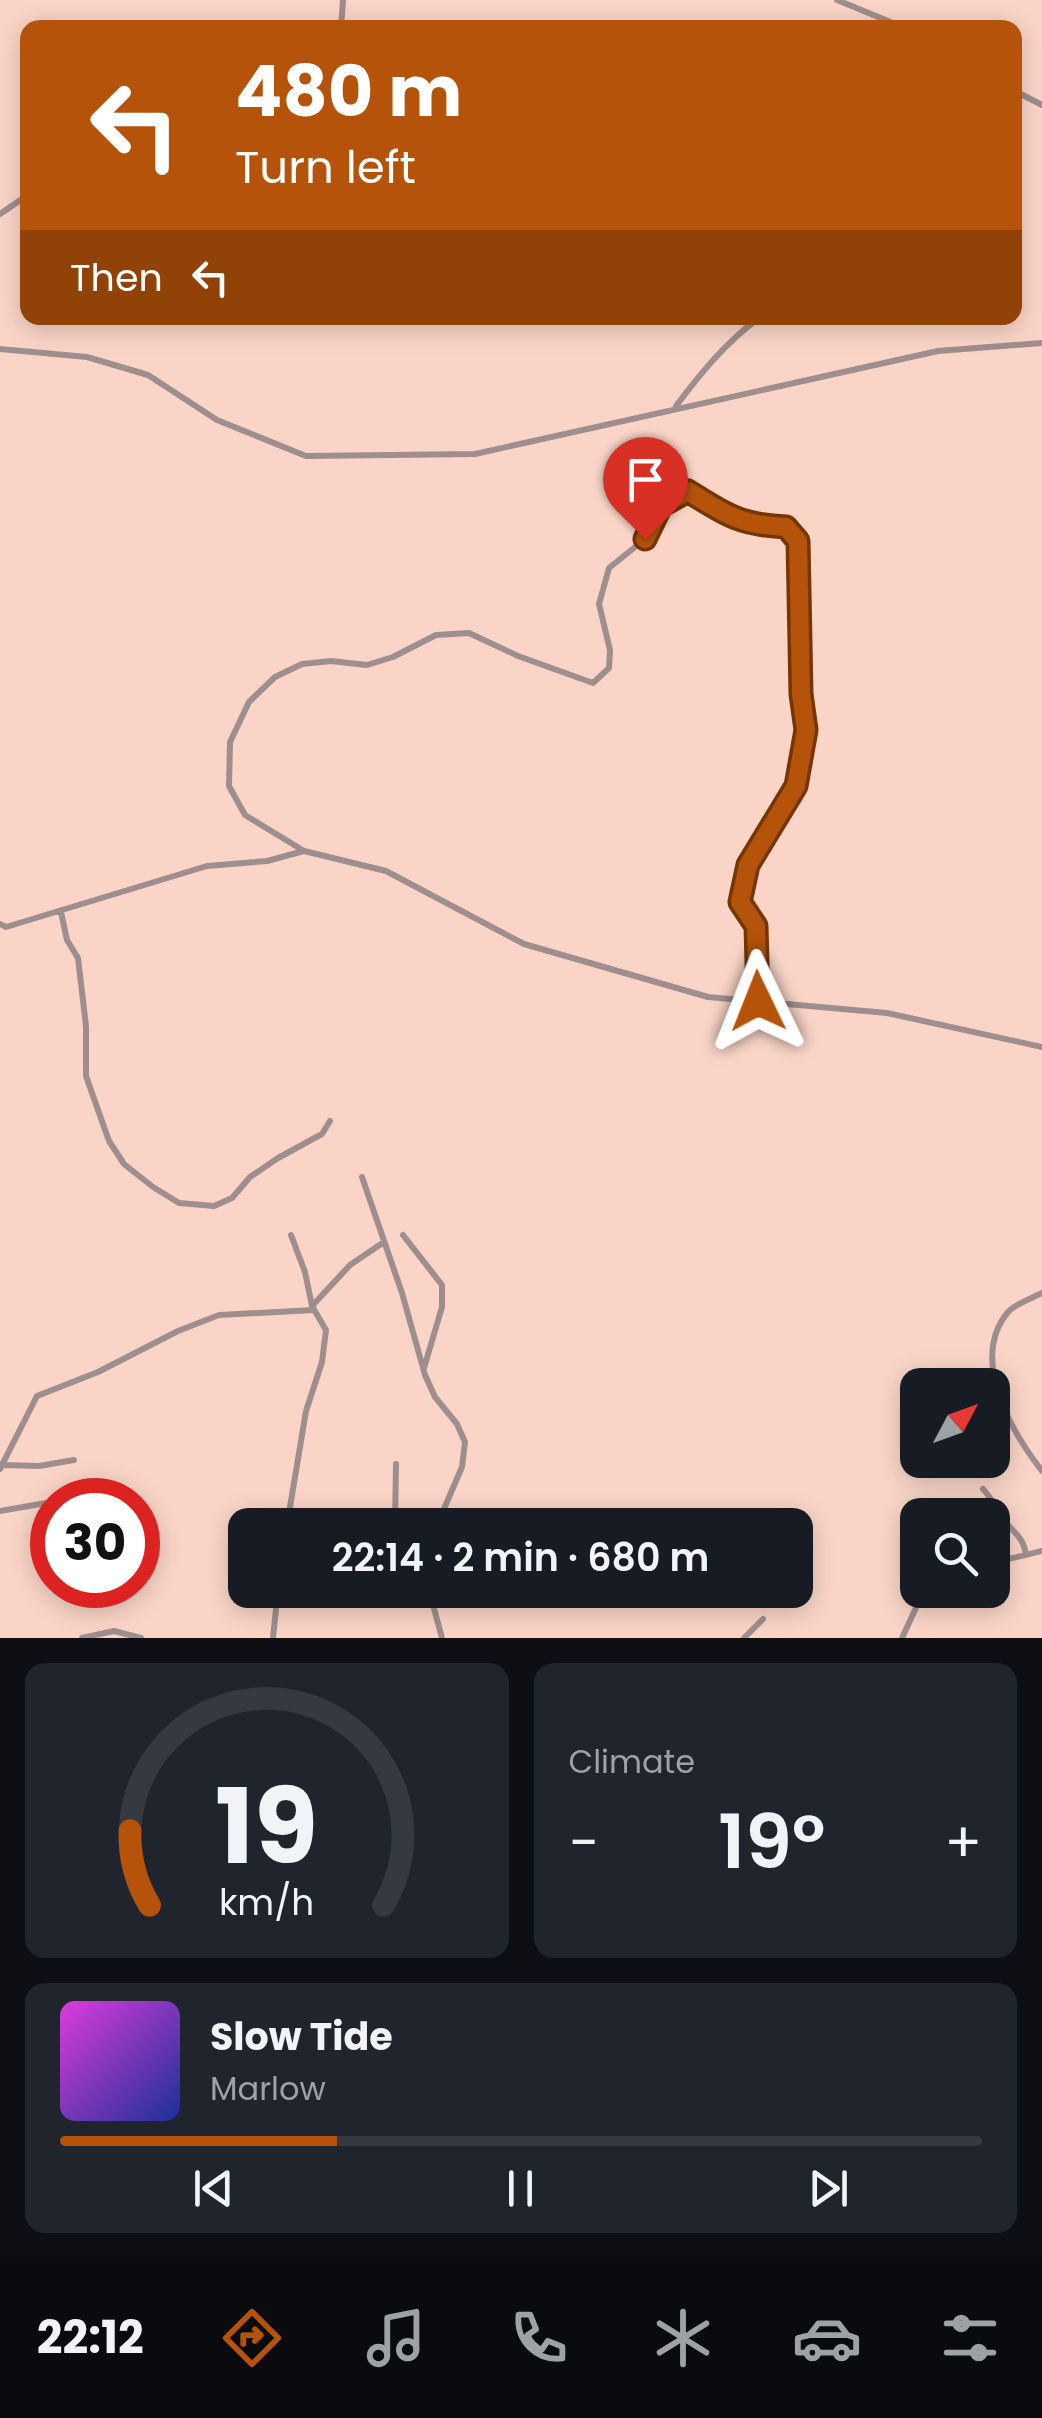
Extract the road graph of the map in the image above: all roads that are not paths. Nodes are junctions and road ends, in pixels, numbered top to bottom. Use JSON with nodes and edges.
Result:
{"nodes":[{"id":1,"x":837,"y":0,"type":"edge"},
{"id":2,"x":886,"y":20,"type":"edge"},
{"id":3,"x":750,"y":325,"type":"edge"},
{"id":4,"x":1042,"y":342,"type":"edge"},
{"id":5,"x":0,"y":349,"type":"edge"},
{"id":6,"x":676,"y":408,"type":"junction"},
{"id":7,"x":304,"y":851,"type":"junction"},
{"id":8,"x":61,"y":912,"type":"junction"},
{"id":9,"x":0,"y":924,"type":"edge"},
{"id":10,"x":758,"y":1001,"type":"junction"},
{"id":11,"x":1042,"y":1047,"type":"edge"},
{"id":12,"x":330,"y":1121,"type":"dead end"},
{"id":13,"x":362,"y":1176,"type":"dead end"},
{"id":14,"x":291,"y":1235,"type":"dead end"},
{"id":15,"x":402,"y":1235,"type":"dead end"},
{"id":16,"x":384,"y":1242,"type":"junction"},
{"id":17,"x":1042,"y":1293,"type":"edge"},
{"id":18,"x":313,"y":1308,"type":"junction"},
{"id":19,"x":424,"y":1369,"type":"junction"},
{"id":20,"x":74,"y":1460,"type":"dead end"},
{"id":21,"x":396,"y":1464,"type":"dead end"},
{"id":22,"x":1,"y":1467,"type":"edge"},
{"id":23,"x":1042,"y":1470,"type":"edge"},
{"id":24,"x":983,"y":1489,"type":"dead end"},
{"id":25,"x":30,"y":1506,"type":"edge"},
{"id":26,"x":290,"y":1508,"type":"edge"},
{"id":27,"x":395,"y":1508,"type":"edge"},
{"id":28,"x":444,"y":1508,"type":"edge"},
{"id":29,"x":0,"y":1511,"type":"edge"},
{"id":30,"x":1042,"y":1551,"type":"edge"},
{"id":31,"x":1026,"y":1554,"type":"junction"},
{"id":32,"x":1010,"y":1558,"type":"edge"},
{"id":33,"x":276,"y":1608,"type":"edge"},
{"id":34,"x":434,"y":1608,"type":"edge"},
{"id":35,"x":916,"y":1608,"type":"edge"},
{"id":36,"x":763,"y":1619,"type":"dead end"},
{"id":37,"x":82,"y":1638,"type":"edge"},
{"id":38,"x":141,"y":1638,"type":"edge"},
{"id":39,"x":273,"y":1638,"type":"edge"},
{"id":40,"x":442,"y":1638,"type":"edge"},
{"id":41,"x":744,"y":1638,"type":"edge"},
{"id":42,"x":902,"y":1638,"type":"edge"}],
"edges":[{"from":1,"to":2,"type":"street"},
{"from":3,"to":6,"type":"street"},
{"from":4,"to":6,"type":"street"},
{"from":5,"to":6,"type":"street"},
{"from":7,"to":8,"type":"street"},
{"from":7,"to":10,"type":"street"},
{"from":7,"to":10,"type":"street"},
{"from":8,"to":9,"type":"street"},
{"from":8,"to":12,"type":"street"},
{"from":10,"to":11,"type":"street"},
{"from":13,"to":16,"type":"street"},
{"from":14,"to":18,"type":"street"},
{"from":15,"to":19,"type":"street"},
{"from":16,"to":18,"type":"street"},
{"from":16,"to":19,"type":"street"},
{"from":17,"to":23,"type":"street"},
{"from":18,"to":22,"type":"street"},
{"from":18,"to":26,"type":"street"},
{"from":19,"to":28,"type":"street"},
{"from":20,"to":22,"type":"street"},
{"from":21,"to":27,"type":"street"},
{"from":24,"to":31,"type":"street"},
{"from":25,"to":29,"type":"street"},
{"from":30,"to":31,"type":"street"},
{"from":31,"to":32,"type":"street"},
{"from":33,"to":39,"type":"street"},
{"from":34,"to":40,"type":"street"},
{"from":35,"to":42,"type":"street"},
{"from":36,"to":41,"type":"street"},
{"from":37,"to":38,"type":"street"}]}
